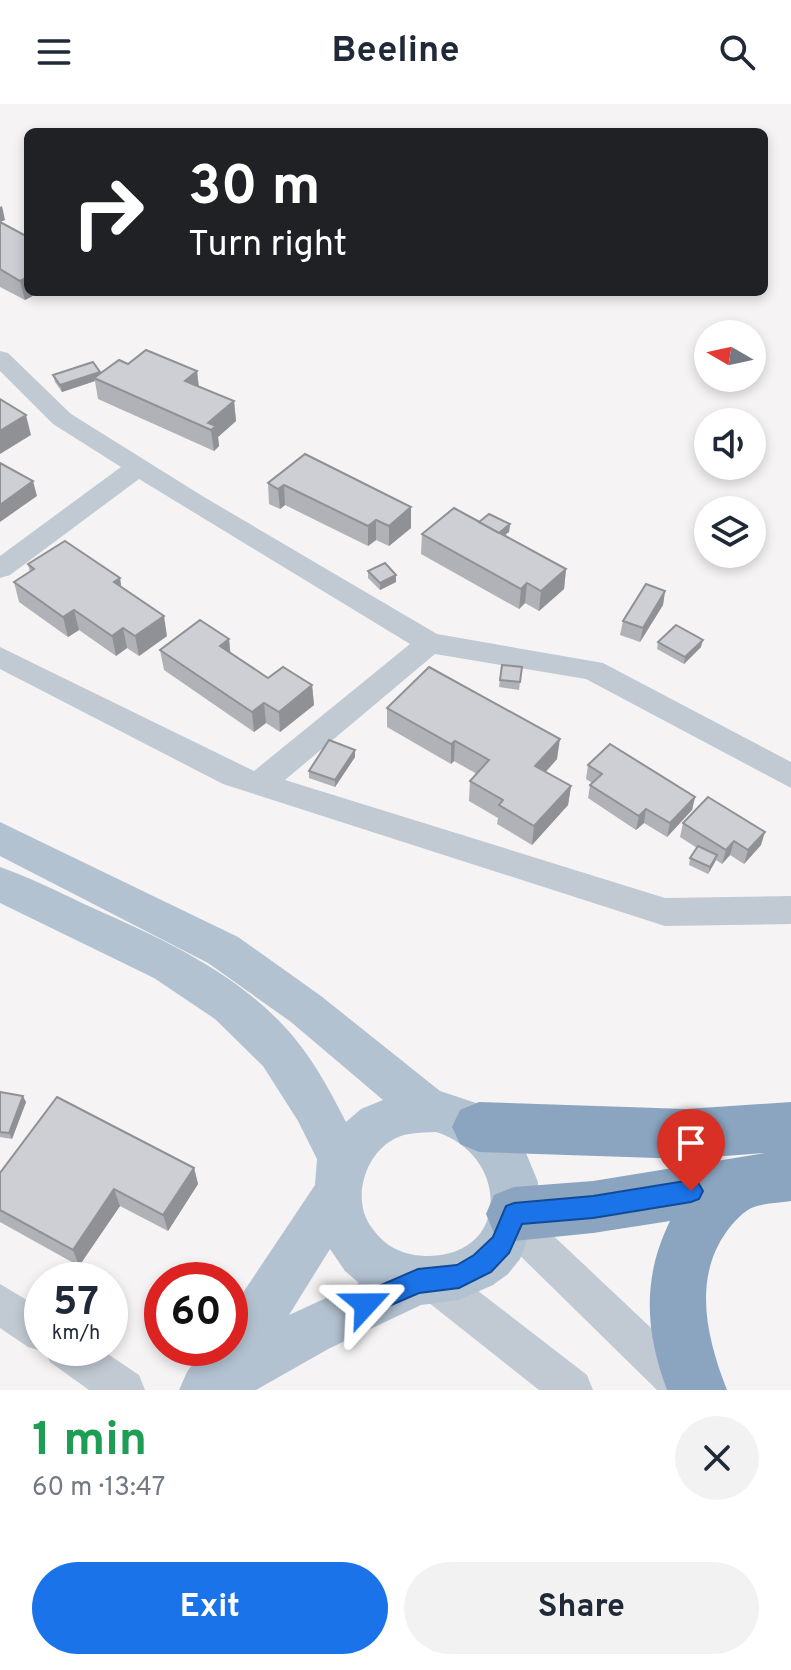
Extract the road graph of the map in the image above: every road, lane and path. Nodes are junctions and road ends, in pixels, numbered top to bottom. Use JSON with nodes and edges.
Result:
{"nodes":[{"id":1,"x":0,"y":358,"type":"edge"},
{"id":2,"x":138,"y":467,"type":"junction"},
{"id":3,"x":0,"y":569,"type":"edge"},
{"id":4,"x":430,"y":643,"type":"junction"},
{"id":5,"x":0,"y":657,"type":"edge"},
{"id":6,"x":791,"y":776,"type":"edge"},
{"id":7,"x":259,"y":784,"type":"junction"},
{"id":8,"x":0,"y":838,"type":"edge"},
{"id":9,"x":0,"y":884,"type":"edge"},
{"id":10,"x":791,"y":910,"type":"edge"},
{"id":11,"x":454,"y":1119,"type":"junction"},
{"id":12,"x":791,"y":1127,"type":"edge"},
{"id":13,"x":340,"y":1179,"type":"junction"},
{"id":14,"x":765,"y":1180,"type":"edge"},
{"id":15,"x":513,"y":1218,"type":"junction"},
{"id":16,"x":426,"y":1281,"type":"junction"},
{"id":17,"x":0,"y":1304,"type":"edge"},
{"id":18,"x":24,"y":1321,"type":"edge"},
{"id":19,"x":90,"y":1366,"type":"edge"},
{"id":20,"x":124,"y":1390,"type":"edge"},
{"id":21,"x":204,"y":1390,"type":"edge"},
{"id":22,"x":572,"y":1390,"type":"edge"},
{"id":23,"x":686,"y":1390,"type":"edge"},
{"id":24,"x":697,"y":1390,"type":"edge"}],
"edges":[{"from":1,"to":2,"type":"street"},
{"from":2,"to":3,"type":"street"},
{"from":2,"to":4,"type":"street"},
{"from":4,"to":6,"type":"street"},
{"from":4,"to":7,"type":"street"},
{"from":5,"to":7,"type":"street"},
{"from":7,"to":10,"type":"street"},
{"from":8,"to":11,"type":"main road"},
{"from":9,"to":13,"type":"main road"},
{"from":11,"to":12,"type":"highway"},
{"from":11,"to":13,"type":"main road"},
{"from":11,"to":15,"type":"main road"},
{"from":13,"to":16,"type":"main road"},
{"from":13,"to":21,"type":"main road"},
{"from":14,"to":15,"type":"highway"},
{"from":14,"to":24,"type":"highway"},
{"from":15,"to":16,"type":"main road"},
{"from":15,"to":23,"type":"street"},
{"from":16,"to":21,"type":"main road"},
{"from":16,"to":22,"type":"street"},
{"from":17,"to":18,"type":"street"},
{"from":19,"to":20,"type":"street"}]}
